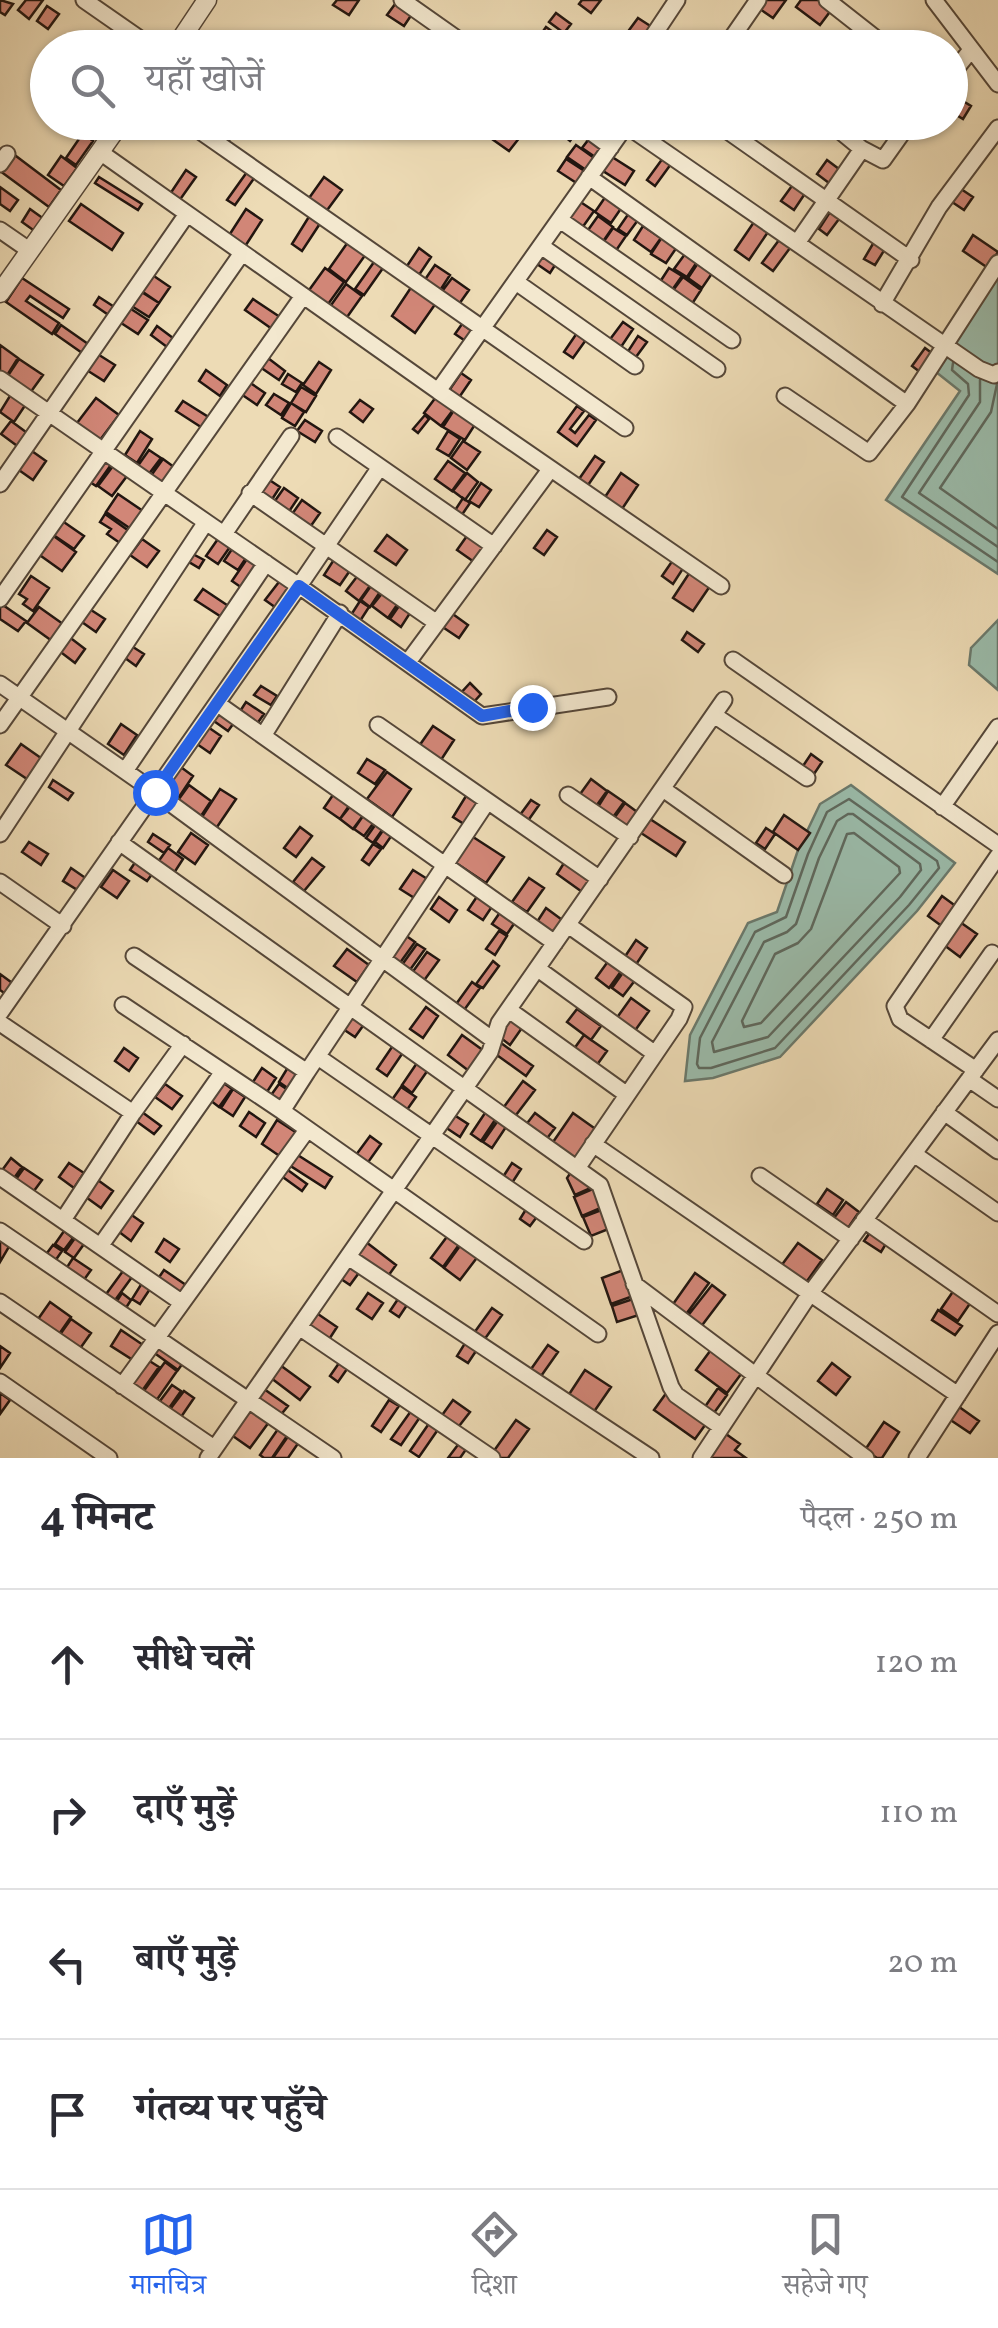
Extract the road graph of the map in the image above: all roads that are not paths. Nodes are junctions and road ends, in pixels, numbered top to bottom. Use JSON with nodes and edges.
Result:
{"nodes":[{"id":1,"x":84,"y":0,"type":"edge"},
{"id":2,"x":208,"y":0,"type":"edge"},
{"id":3,"x":402,"y":0,"type":"edge"},
{"id":4,"x":678,"y":0,"type":"edge"},
{"id":5,"x":758,"y":0,"type":"edge"},
{"id":6,"x":826,"y":0,"type":"edge"},
{"id":7,"x":934,"y":0,"type":"edge"},
{"id":8,"x":126,"y":30,"type":"edge"},
{"id":9,"x":187,"y":30,"type":"edge"},
{"id":10,"x":444,"y":30,"type":"edge"},
{"id":11,"x":657,"y":30,"type":"edge"},
{"id":12,"x":737,"y":30,"type":"edge"},
{"id":13,"x":865,"y":30,"type":"edge"},
{"id":14,"x":957,"y":30,"type":"edge"},
{"id":15,"x":968,"y":45,"type":"edge"},
{"id":16,"x":972,"y":50,"type":"junction"},
{"id":17,"x":968,"y":55,"type":"edge"},
{"id":18,"x":998,"y":84,"type":"edge"},
{"id":19,"x":998,"y":128,"type":"edge"},
{"id":20,"x":108,"y":140,"type":"edge"},
{"id":21,"x":213,"y":140,"type":"edge"},
{"id":22,"x":603,"y":140,"type":"edge"},
{"id":23,"x":616,"y":140,"type":"edge"},
{"id":24,"x":648,"y":140,"type":"edge"},
{"id":25,"x":740,"y":140,"type":"edge"},
{"id":26,"x":851,"y":140,"type":"edge"},
{"id":27,"x":897,"y":140,"type":"edge"},
{"id":28,"x":611,"y":147,"type":"junction"},
{"id":29,"x":862,"y":149,"type":"junction"},
{"id":30,"x":100,"y":152,"type":"junction"},
{"id":31,"x":589,"y":178,"type":"junction"},
{"id":32,"x":826,"y":202,"type":"junction"},
{"id":33,"x":188,"y":214,"type":"junction"},
{"id":34,"x":560,"y":220,"type":"junction"},
{"id":35,"x":0,"y":230,"type":"edge"},
{"id":36,"x":797,"y":243,"type":"junction"},
{"id":37,"x":541,"y":246,"type":"junction"},
{"id":38,"x":30,"y":250,"type":"junction"},
{"id":39,"x":242,"y":253,"type":"junction"},
{"id":40,"x":910,"y":260,"type":"junction"},
{"id":41,"x":998,"y":263,"type":"edge"},
{"id":42,"x":516,"y":282,"type":"junction"},
{"id":43,"x":0,"y":293,"type":"edge"},
{"id":44,"x":303,"y":296,"type":"junction"},
{"id":45,"x":882,"y":304,"type":"junction"},
{"id":46,"x":482,"y":330,"type":"junction"},
{"id":47,"x":732,"y":340,"type":"dead end"},
{"id":48,"x":945,"y":347,"type":"junction"},
{"id":49,"x":635,"y":366,"type":"dead end"},
{"id":50,"x":717,"y":368,"type":"dead end"},
{"id":51,"x":998,"y":372,"type":"edge"},
{"id":52,"x":0,"y":378,"type":"edge"},
{"id":53,"x":438,"y":391,"type":"junction"},
{"id":54,"x":785,"y":396,"type":"dead end"},
{"id":55,"x":907,"y":404,"type":"junction"},
{"id":56,"x":50,"y":413,"type":"junction"},
{"id":57,"x":626,"y":428,"type":"dead end"},
{"id":58,"x":291,"y":436,"type":"dead end"},
{"id":59,"x":337,"y":437,"type":"dead end"},
{"id":60,"x":102,"y":450,"type":"junction"},
{"id":61,"x":380,"y":468,"type":"junction"},
{"id":62,"x":549,"y":471,"type":"junction"},
{"id":63,"x":0,"y":484,"type":"edge"},
{"id":64,"x":163,"y":491,"type":"junction"},
{"id":65,"x":250,"y":494,"type":"junction"},
{"id":66,"x":206,"y":522,"type":"junction"},
{"id":67,"x":224,"y":534,"type":"junction"},
{"id":68,"x":326,"y":544,"type":"junction"},
{"id":69,"x":494,"y":546,"type":"junction"},
{"id":70,"x":266,"y":563,"type":"junction"},
{"id":71,"x":299,"y":586,"type":"junction"},
{"id":72,"x":721,"y":586,"type":"dead end"},
{"id":73,"x":0,"y":599,"type":"edge"},
{"id":74,"x":340,"y":614,"type":"junction"},
{"id":75,"x":437,"y":624,"type":"junction"},
{"id":76,"x":733,"y":660,"type":"dead end"},
{"id":77,"x":408,"y":662,"type":"junction"},
{"id":78,"x":0,"y":684,"type":"edge"},
{"id":79,"x":608,"y":697,"type":"dead end"},
{"id":80,"x":20,"y":698,"type":"junction"},
{"id":81,"x":724,"y":700,"type":"dead end"},
{"id":82,"x":218,"y":704,"type":"junction"},
{"id":83,"x":714,"y":715,"type":"junction"},
{"id":84,"x":0,"y":724,"type":"edge"},
{"id":85,"x":378,"y":726,"type":"dead end"},
{"id":86,"x":998,"y":726,"type":"edge"},
{"id":87,"x":68,"y":731,"type":"junction"},
{"id":88,"x":263,"y":736,"type":"junction"},
{"id":89,"x":125,"y":771,"type":"junction"},
{"id":90,"x":807,"y":778,"type":"dead end"},
{"id":91,"x":663,"y":789,"type":"junction"},
{"id":92,"x":155,"y":792,"type":"junction"},
{"id":93,"x":568,"y":795,"type":"dead end"},
{"id":94,"x":486,"y":802,"type":"junction"},
{"id":95,"x":942,"y":807,"type":"junction"},
{"id":96,"x":0,"y":834,"type":"edge"},
{"id":97,"x":630,"y":837,"type":"junction"},
{"id":98,"x":120,"y":842,"type":"junction"},
{"id":99,"x":998,"y":845,"type":"edge"},
{"id":100,"x":998,"y":856,"type":"edge"},
{"id":101,"x":443,"y":864,"type":"junction"},
{"id":102,"x":784,"y":875,"type":"dead end"},
{"id":103,"x":600,"y":879,"type":"junction"},
{"id":104,"x":0,"y":882,"type":"edge"},
{"id":105,"x":568,"y":925,"type":"junction"},
{"id":106,"x":63,"y":926,"type":"junction"},
{"id":107,"x":555,"y":943,"type":"junction"},
{"id":108,"x":992,"y":952,"type":"dead end"},
{"id":109,"x":134,"y":956,"type":"dead end"},
{"id":110,"x":380,"y":959,"type":"junction"},
{"id":111,"x":538,"y":969,"type":"junction"},
{"id":112,"x":122,"y":1005,"type":"dead end"},
{"id":113,"x":351,"y":1006,"type":"junction"},
{"id":114,"x":509,"y":1010,"type":"junction"},
{"id":115,"x":0,"y":1013,"type":"edge"},
{"id":116,"x":0,"y":1023,"type":"edge"},
{"id":117,"x":492,"y":1040,"type":"junction"},
{"id":118,"x":931,"y":1040,"type":"junction"},
{"id":119,"x":998,"y":1040,"type":"edge"},
{"id":120,"x":182,"y":1044,"type":"junction"},
{"id":121,"x":654,"y":1053,"type":"junction"},
{"id":122,"x":318,"y":1057,"type":"junction"},
{"id":123,"x":306,"y":1072,"type":"junction"},
{"id":124,"x":222,"y":1073,"type":"junction"},
{"id":125,"x":973,"y":1074,"type":"junction"},
{"id":126,"x":465,"y":1088,"type":"junction"},
{"id":127,"x":626,"y":1094,"type":"junction"},
{"id":128,"x":998,"y":1098,"type":"edge"},
{"id":129,"x":282,"y":1111,"type":"junction"},
{"id":130,"x":133,"y":1112,"type":"junction"},
{"id":131,"x":944,"y":1112,"type":"junction"},
{"id":132,"x":307,"y":1130,"type":"junction"},
{"id":133,"x":432,"y":1136,"type":"junction"},
{"id":134,"x":593,"y":1144,"type":"junction"},
{"id":135,"x":998,"y":1151,"type":"edge"},
{"id":136,"x":914,"y":1154,"type":"junction"},
{"id":137,"x":578,"y":1167,"type":"junction"},
{"id":138,"x":760,"y":1176,"type":"dead end"},
{"id":139,"x":0,"y":1177,"type":"edge"},
{"id":140,"x":394,"y":1190,"type":"junction"},
{"id":141,"x":998,"y":1213,"type":"edge"},
{"id":142,"x":63,"y":1220,"type":"junction"},
{"id":143,"x":864,"y":1220,"type":"junction"},
{"id":144,"x":0,"y":1231,"type":"edge"},
{"id":145,"x":851,"y":1239,"type":"junction"},
{"id":146,"x":584,"y":1241,"type":"dead end"},
{"id":147,"x":101,"y":1245,"type":"junction"},
{"id":148,"x":348,"y":1257,"type":"junction"},
{"id":149,"x":634,"y":1284,"type":"junction"},
{"id":150,"x":809,"y":1295,"type":"junction"},
{"id":151,"x":0,"y":1302,"type":"edge"},
{"id":152,"x":181,"y":1302,"type":"junction"},
{"id":153,"x":998,"y":1314,"type":"edge"},
{"id":154,"x":299,"y":1328,"type":"junction"},
{"id":155,"x":598,"y":1334,"type":"dead end"},
{"id":156,"x":998,"y":1334,"type":"edge"},
{"id":157,"x":156,"y":1339,"type":"junction"},
{"id":158,"x":755,"y":1374,"type":"junction"},
{"id":159,"x":0,"y":1382,"type":"edge"},
{"id":160,"x":122,"y":1386,"type":"junction"},
{"id":161,"x":958,"y":1395,"type":"junction"},
{"id":162,"x":249,"y":1401,"type":"junction"},
{"id":163,"x":720,"y":1426,"type":"junction"},
{"id":164,"x":88,"y":1452,"type":"edge"},
{"id":165,"x":211,"y":1453,"type":"edge"},
{"id":166,"x":847,"y":1453,"type":"edge"},
{"id":167,"x":109,"y":1458,"type":"edge"},
{"id":168,"x":333,"y":1458,"type":"edge"},
{"id":169,"x":492,"y":1458,"type":"edge"},
{"id":170,"x":651,"y":1458,"type":"edge"},
{"id":171,"x":702,"y":1458,"type":"edge"},
{"id":172,"x":866,"y":1458,"type":"edge"},
{"id":173,"x":917,"y":1458,"type":"edge"}],
"edges":[{"from":1,"to":8,"type":"street"},
{"from":2,"to":9,"type":"street"},
{"from":3,"to":10,"type":"street"},
{"from":4,"to":11,"type":"street"},
{"from":5,"to":12,"type":"street"},
{"from":6,"to":13,"type":"street"},
{"from":7,"to":14,"type":"street"},
{"from":15,"to":16,"type":"street"},
{"from":16,"to":17,"type":"street"},
{"from":16,"to":18,"type":"street"},
{"from":19,"to":40,"type":"street"},
{"from":20,"to":30,"type":"street"},
{"from":21,"to":46,"type":"street"},
{"from":22,"to":28,"type":"street"},
{"from":23,"to":28,"type":"street"},
{"from":24,"to":36,"type":"street"},
{"from":25,"to":32,"type":"street"},
{"from":26,"to":29,"type":"street"},
{"from":27,"to":29,"type":"street"},
{"from":28,"to":31,"type":"street"},
{"from":29,"to":32,"type":"street"},
{"from":30,"to":33,"type":"street"},
{"from":30,"to":38,"type":"street"},
{"from":31,"to":34,"type":"street"},
{"from":31,"to":55,"type":"street"},
{"from":32,"to":36,"type":"street"},
{"from":32,"to":40,"type":"street"},
{"from":33,"to":39,"type":"street"},
{"from":33,"to":56,"type":"street"},
{"from":34,"to":37,"type":"street"},
{"from":34,"to":47,"type":"street"},
{"from":35,"to":38,"type":"street"},
{"from":36,"to":45,"type":"street"},
{"from":37,"to":42,"type":"street"},
{"from":37,"to":50,"type":"street"},
{"from":38,"to":43,"type":"street"},
{"from":39,"to":44,"type":"street"},
{"from":39,"to":60,"type":"street"},
{"from":40,"to":45,"type":"street"},
{"from":41,"to":48,"type":"street"},
{"from":42,"to":46,"type":"street"},
{"from":42,"to":49,"type":"street"},
{"from":44,"to":53,"type":"street"},
{"from":44,"to":64,"type":"street"},
{"from":45,"to":48,"type":"street"},
{"from":46,"to":53,"type":"street"},
{"from":46,"to":57,"type":"street"},
{"from":48,"to":51,"type":"street"},
{"from":48,"to":55,"type":"street"},
{"from":52,"to":56,"type":"street"},
{"from":53,"to":62,"type":"street"},
{"from":54,"to":55,"type":"street"},
{"from":56,"to":60,"type":"street"},
{"from":56,"to":63,"type":"street"},
{"from":58,"to":65,"type":"street"},
{"from":59,"to":61,"type":"street"},
{"from":60,"to":64,"type":"street"},
{"from":60,"to":73,"type":"street"},
{"from":61,"to":68,"type":"street"},
{"from":61,"to":69,"type":"street"},
{"from":62,"to":69,"type":"street"},
{"from":62,"to":72,"type":"street"},
{"from":64,"to":66,"type":"street"},
{"from":64,"to":80,"type":"street"},
{"from":65,"to":67,"type":"street"},
{"from":65,"to":68,"type":"street"},
{"from":66,"to":67,"type":"street"},
{"from":66,"to":87,"type":"street"},
{"from":67,"to":70,"type":"street"},
{"from":68,"to":71,"type":"street"},
{"from":68,"to":75,"type":"street"},
{"from":69,"to":75,"type":"street"},
{"from":70,"to":71,"type":"street"},
{"from":70,"to":89,"type":"street"},
{"from":71,"to":74,"type":"street"},
{"from":71,"to":82,"type":"street"},
{"from":74,"to":77,"type":"street"},
{"from":74,"to":88,"type":"street"},
{"from":75,"to":77,"type":"street"},
{"from":76,"to":95,"type":"street"},
{"from":77,"to":79,"type":"street"},
{"from":78,"to":80,"type":"street"},
{"from":80,"to":84,"type":"street"},
{"from":80,"to":87,"type":"street"},
{"from":81,"to":83,"type":"street"},
{"from":82,"to":88,"type":"street"},
{"from":82,"to":92,"type":"street"},
{"from":83,"to":90,"type":"street"},
{"from":83,"to":91,"type":"street"},
{"from":85,"to":94,"type":"street"},
{"from":86,"to":95,"type":"street"},
{"from":87,"to":89,"type":"street"},
{"from":87,"to":96,"type":"street"},
{"from":88,"to":101,"type":"street"},
{"from":89,"to":92,"type":"street"},
{"from":91,"to":97,"type":"street"},
{"from":91,"to":102,"type":"street"},
{"from":92,"to":98,"type":"street"},
{"from":92,"to":110,"type":"street"},
{"from":93,"to":97,"type":"street"},
{"from":94,"to":101,"type":"street"},
{"from":94,"to":103,"type":"street"},
{"from":95,"to":99,"type":"street"},
{"from":97,"to":103,"type":"street"},
{"from":98,"to":106,"type":"street"},
{"from":98,"to":113,"type":"street"},
{"from":100,"to":118,"type":"street"},
{"from":101,"to":107,"type":"street"},
{"from":101,"to":110,"type":"street"},
{"from":103,"to":105,"type":"street"},
{"from":104,"to":106,"type":"street"},
{"from":105,"to":107,"type":"street"},
{"from":105,"to":121,"type":"street"},
{"from":106,"to":115,"type":"street"},
{"from":107,"to":111,"type":"street"},
{"from":108,"to":118,"type":"street"},
{"from":109,"to":123,"type":"street"},
{"from":110,"to":113,"type":"street"},
{"from":110,"to":117,"type":"street"},
{"from":111,"to":114,"type":"street"},
{"from":111,"to":121,"type":"street"},
{"from":112,"to":120,"type":"street"},
{"from":113,"to":122,"type":"street"},
{"from":113,"to":126,"type":"street"},
{"from":114,"to":117,"type":"street"},
{"from":114,"to":127,"type":"street"},
{"from":116,"to":130,"type":"street"},
{"from":117,"to":126,"type":"street"},
{"from":118,"to":125,"type":"street"},
{"from":119,"to":125,"type":"street"},
{"from":120,"to":124,"type":"street"},
{"from":120,"to":130,"type":"street"},
{"from":121,"to":127,"type":"street"},
{"from":122,"to":123,"type":"street"},
{"from":122,"to":133,"type":"street"},
{"from":123,"to":129,"type":"street"},
{"from":124,"to":129,"type":"street"},
{"from":124,"to":147,"type":"street"},
{"from":125,"to":128,"type":"street"},
{"from":125,"to":131,"type":"street"},
{"from":126,"to":133,"type":"street"},
{"from":126,"to":137,"type":"street"},
{"from":127,"to":134,"type":"street"},
{"from":129,"to":132,"type":"street"},
{"from":130,"to":142,"type":"street"},
{"from":131,"to":135,"type":"street"},
{"from":131,"to":136,"type":"street"},
{"from":132,"to":140,"type":"street"},
{"from":132,"to":152,"type":"street"},
{"from":133,"to":140,"type":"street"},
{"from":133,"to":146,"type":"street"},
{"from":134,"to":137,"type":"street"},
{"from":134,"to":150,"type":"street"},
{"from":136,"to":141,"type":"street"},
{"from":136,"to":143,"type":"street"},
{"from":137,"to":149,"type":"street"},
{"from":138,"to":145,"type":"street"},
{"from":139,"to":142,"type":"street"},
{"from":140,"to":148,"type":"street"},
{"from":140,"to":155,"type":"street"},
{"from":142,"to":147,"type":"street"},
{"from":143,"to":145,"type":"street"},
{"from":143,"to":153,"type":"street"},
{"from":144,"to":157,"type":"street"},
{"from":145,"to":150,"type":"street"},
{"from":147,"to":152,"type":"street"},
{"from":148,"to":154,"type":"street"},
{"from":148,"to":170,"type":"street"},
{"from":149,"to":158,"type":"street"},
{"from":149,"to":163,"type":"street"},
{"from":150,"to":158,"type":"street"},
{"from":150,"to":161,"type":"street"},
{"from":151,"to":160,"type":"street"},
{"from":152,"to":157,"type":"street"},
{"from":154,"to":162,"type":"street"},
{"from":154,"to":169,"type":"street"},
{"from":156,"to":161,"type":"street"},
{"from":157,"to":160,"type":"street"},
{"from":157,"to":162,"type":"street"},
{"from":158,"to":163,"type":"street"},
{"from":158,"to":166,"type":"street"},
{"from":159,"to":164,"type":"street"},
{"from":160,"to":165,"type":"street"},
{"from":161,"to":173,"type":"street"},
{"from":162,"to":165,"type":"street"},
{"from":162,"to":168,"type":"street"},
{"from":163,"to":171,"type":"street"},
{"from":164,"to":167,"type":"street"},
{"from":166,"to":172,"type":"street"}]}
